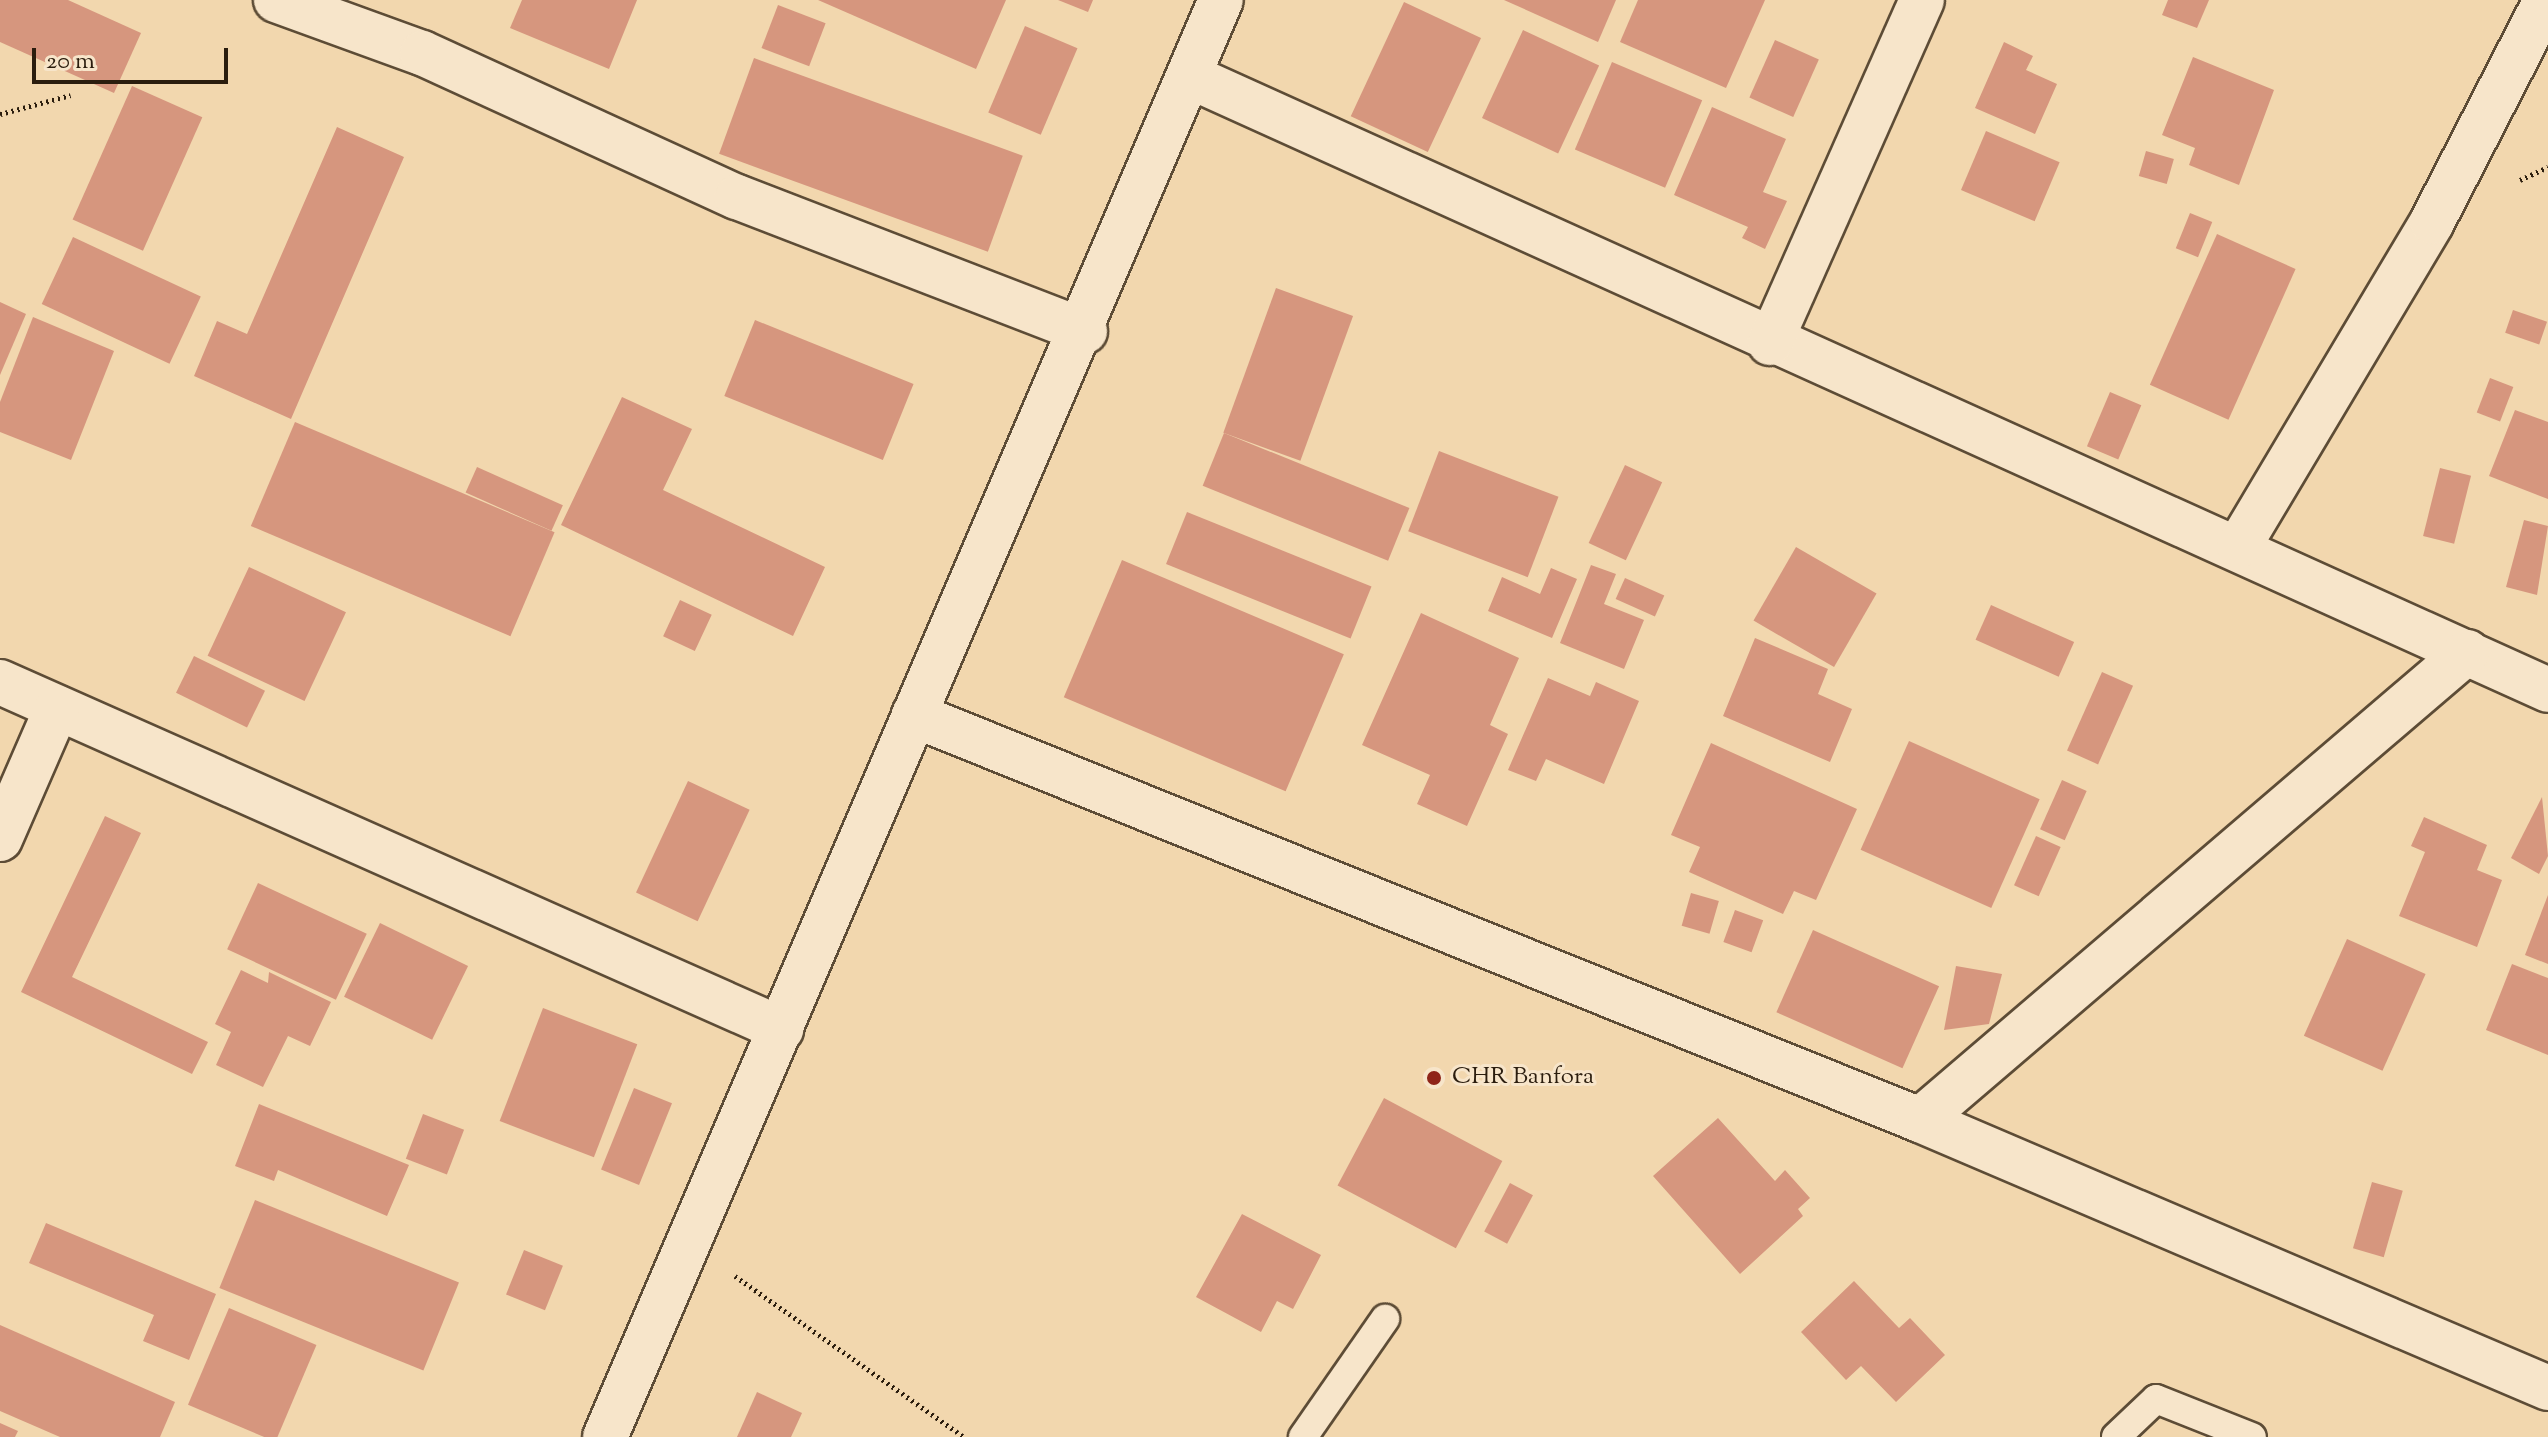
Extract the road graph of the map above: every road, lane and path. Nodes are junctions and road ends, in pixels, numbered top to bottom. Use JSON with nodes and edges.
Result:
{"nodes":[{"id":1,"x":276,"y":0,"type":"edge"},
{"id":2,"x":1221,"y":0,"type":"edge"},
{"id":3,"x":1922,"y":0,"type":"edge"},
{"id":4,"x":2546,"y":0,"type":"edge"},
{"id":5,"x":1189,"y":76,"type":"junction"},
{"id":6,"x":71,"y":95,"type":"dead end"},
{"id":7,"x":0,"y":114,"type":"edge"},
{"id":8,"x":1085,"y":331,"type":"junction"},
{"id":9,"x":1770,"y":343,"type":"junction"},
{"id":10,"x":2239,"y":546,"type":"junction"},
{"id":11,"x":2467,"y":652,"type":"junction"},
{"id":12,"x":0,"y":682,"type":"edge"},
{"id":13,"x":2548,"y":690,"type":"edge"},
{"id":14,"x":57,"y":708,"type":"junction"},
{"id":15,"x":914,"y":715,"type":"junction"},
{"id":16,"x":0,"y":839,"type":"edge"},
{"id":17,"x":781,"y":1029,"type":"junction"},
{"id":18,"x":1920,"y":1120,"type":"junction"},
{"id":19,"x":688,"y":1244,"type":"junction"},
{"id":20,"x":1385,"y":1319,"type":"dead end"},
{"id":21,"x":2548,"y":1388,"type":"edge"},
{"id":22,"x":605,"y":1437,"type":"edge"},
{"id":23,"x":964,"y":1437,"type":"edge"},
{"id":24,"x":1303,"y":1437,"type":"edge"},
{"id":25,"x":2116,"y":1437,"type":"edge"},
{"id":26,"x":2252,"y":1437,"type":"edge"}],
"edges":[{"from":1,"to":8,"type":"street"},
{"from":2,"to":5,"type":"street"},
{"from":3,"to":9,"type":"street"},
{"from":4,"to":10,"type":"street"},
{"from":5,"to":8,"type":"street"},
{"from":5,"to":9,"type":"street"},
{"from":6,"to":7,"type":"path"},
{"from":8,"to":15,"type":"street"},
{"from":9,"to":10,"type":"street"},
{"from":10,"to":11,"type":"street"},
{"from":11,"to":13,"type":"street"},
{"from":11,"to":18,"type":"street"},
{"from":12,"to":14,"type":"street"},
{"from":14,"to":16,"type":"street"},
{"from":14,"to":17,"type":"street"},
{"from":15,"to":17,"type":"street"},
{"from":15,"to":18,"type":"street"},
{"from":17,"to":19,"type":"street"},
{"from":18,"to":21,"type":"street"},
{"from":19,"to":22,"type":"street"},
{"from":19,"to":23,"type":"path"},
{"from":20,"to":24,"type":"lane"},
{"from":25,"to":26,"type":"lane"}]}
